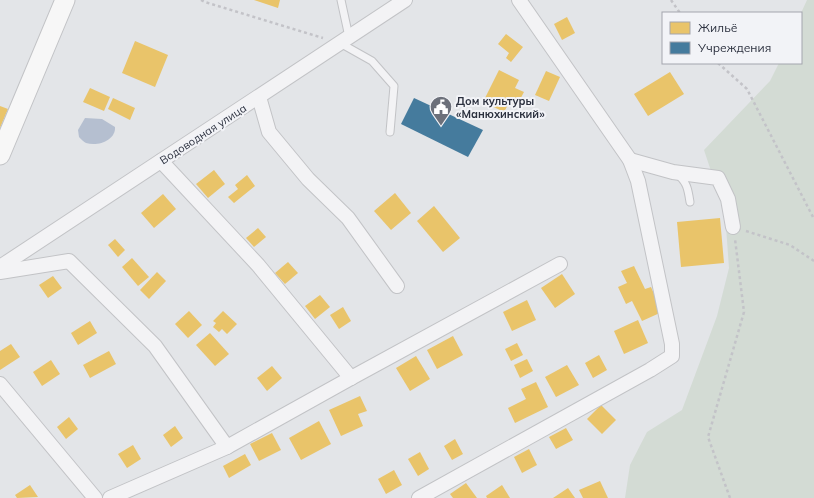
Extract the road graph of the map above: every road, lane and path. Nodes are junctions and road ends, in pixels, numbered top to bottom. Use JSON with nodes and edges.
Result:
{"nodes":[{"id":1,"x":65,"y":0,"type":"edge"},
{"id":2,"x":201,"y":0,"type":"edge"},
{"id":3,"x":341,"y":0,"type":"edge"},
{"id":4,"x":405,"y":0,"type":"edge"},
{"id":5,"x":519,"y":0,"type":"edge"},
{"id":6,"x":671,"y":0,"type":"edge"},
{"id":7,"x":679,"y":12,"type":"edge"},
{"id":8,"x":344,"y":40,"type":"junction"},
{"id":9,"x":719,"y":64,"type":"edge"},
{"id":10,"x":259,"y":97,"type":"junction"},
{"id":11,"x":390,"y":132,"type":"dead end"},
{"id":12,"x":0,"y":155,"type":"edge"},
{"id":13,"x":630,"y":160,"type":"junction"},
{"id":14,"x":161,"y":161,"type":"junction"},
{"id":15,"x":673,"y":172,"type":"junction"},
{"id":16,"x":690,"y":202,"type":"dead end"},
{"id":17,"x":814,"y":219,"type":"edge"},
{"id":18,"x":734,"y":227,"type":"junction"},
{"id":19,"x":814,"y":261,"type":"edge"},
{"id":20,"x":560,"y":264,"type":"dead end"},
{"id":21,"x":0,"y":267,"type":"edge"},
{"id":22,"x":0,"y":272,"type":"edge"},
{"id":23,"x":397,"y":286,"type":"dead end"},
{"id":24,"x":351,"y":378,"type":"junction"},
{"id":25,"x":0,"y":384,"type":"edge"},
{"id":26,"x":227,"y":447,"type":"junction"},
{"id":27,"x":95,"y":498,"type":"edge"},
{"id":28,"x":110,"y":498,"type":"edge"},
{"id":29,"x":419,"y":498,"type":"edge"},
{"id":30,"x":730,"y":498,"type":"edge"}],
"edges":[{"from":1,"to":12,"type":"street"},
{"from":2,"to":8,"type":"path"},
{"from":3,"to":8,"type":"lane"},
{"from":4,"to":8,"type":"street","name":"Водоводная улица"},
{"from":5,"to":13,"type":"street"},
{"from":6,"to":7,"type":"path"},
{"from":8,"to":10,"type":"street","name":"Водоводная улица"},
{"from":8,"to":11,"type":"lane"},
{"from":9,"to":17,"type":"path"},
{"from":10,"to":14,"type":"street","name":"Водоводная улица"},
{"from":10,"to":23,"type":"street"},
{"from":13,"to":15,"type":"street"},
{"from":13,"to":29,"type":"street"},
{"from":14,"to":21,"type":"street","name":"Водоводная улица"},
{"from":14,"to":24,"type":"street"},
{"from":15,"to":16,"type":"lane"},
{"from":15,"to":18,"type":"street"},
{"from":18,"to":19,"type":"path"},
{"from":18,"to":30,"type":"path"},
{"from":20,"to":24,"type":"street"},
{"from":22,"to":26,"type":"street"},
{"from":24,"to":26,"type":"street"},
{"from":25,"to":27,"type":"street"},
{"from":26,"to":28,"type":"street"}]}
